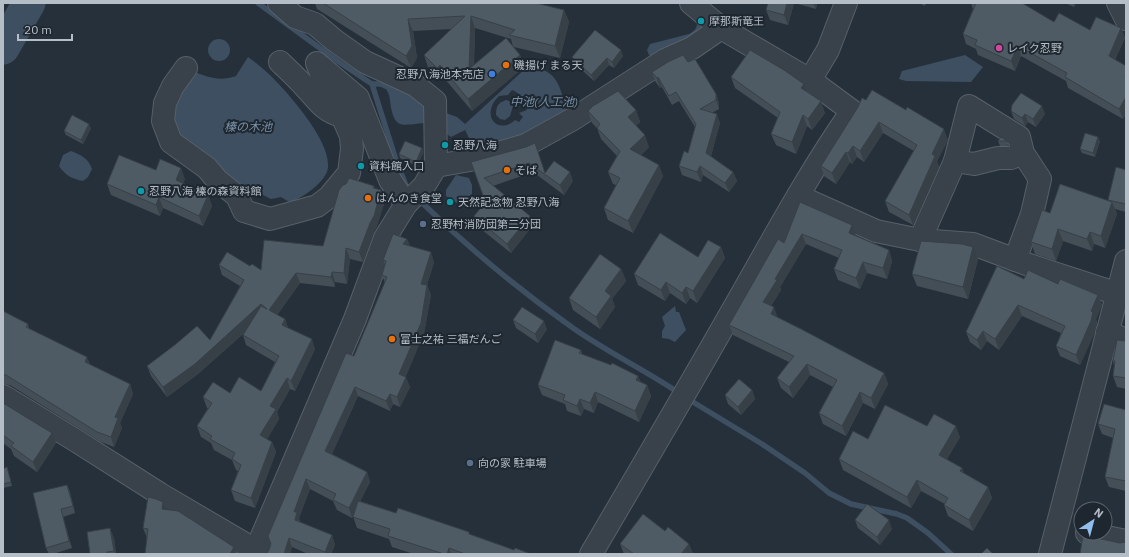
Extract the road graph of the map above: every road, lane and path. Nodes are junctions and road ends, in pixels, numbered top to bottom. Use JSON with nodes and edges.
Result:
{"nodes":[{"id":1,"x":279,"y":3,"type":"edge"},
{"id":2,"x":691,"y":3,"type":"edge"},
{"id":3,"x":846,"y":3,"type":"edge"},
{"id":4,"x":1118,"y":3,"type":"edge"},
{"id":5,"x":1126,"y":19,"type":"edge"},
{"id":6,"x":722,"y":28,"type":"junction"},
{"id":7,"x":333,"y":41,"type":"junction"},
{"id":8,"x":280,"y":62,"type":"dead end"},
{"id":9,"x":317,"y":63,"type":"junction"},
{"id":10,"x":186,"y":68,"type":"dead end"},
{"id":11,"x":810,"y":80,"type":"junction"},
{"id":12,"x":342,"y":116,"type":"junction"},
{"id":13,"x":1023,"y":153,"type":"junction"},
{"id":14,"x":955,"y":161,"type":"junction"},
{"id":15,"x":436,"y":166,"type":"junction"},
{"id":16,"x":798,"y":196,"type":"junction"},
{"id":17,"x":411,"y":199,"type":"junction"},
{"id":18,"x":920,"y":240,"type":"junction"},
{"id":19,"x":1015,"y":260,"type":"junction"},
{"id":20,"x":1126,"y":261,"type":"edge"},
{"id":21,"x":1118,"y":294,"type":"junction"},
{"id":22,"x":1116,"y":336,"type":"edge"},
{"id":23,"x":3,"y":396,"type":"edge"},
{"id":24,"x":1056,"y":527,"type":"junction"},
{"id":25,"x":1073,"y":530,"type":"edge"},
{"id":26,"x":1113,"y":538,"type":"edge"},
{"id":27,"x":595,"y":541,"type":"edge"},
{"id":28,"x":1126,"y":541,"type":"edge"},
{"id":29,"x":258,"y":553,"type":"edge"},
{"id":30,"x":1050,"y":554,"type":"edge"}],
"edges":[{"from":1,"to":7,"type":"street"},
{"from":2,"to":6,"type":"street"},
{"from":3,"to":11,"type":"street"},
{"from":4,"to":5,"type":"street"},
{"from":6,"to":11,"type":"street"},
{"from":6,"to":15,"type":"street"},
{"from":7,"to":9,"type":"street"},
{"from":7,"to":15,"type":"street"},
{"from":8,"to":12,"type":"street"},
{"from":9,"to":12,"type":"street"},
{"from":9,"to":17,"type":"street"},
{"from":10,"to":12,"type":"street"},
{"from":11,"to":16,"type":"street"},
{"from":13,"to":14,"type":"street"},
{"from":13,"to":14,"type":"street"},
{"from":13,"to":19,"type":"street"},
{"from":14,"to":18,"type":"street"},
{"from":15,"to":17,"type":"street"},
{"from":16,"to":18,"type":"street"},
{"from":16,"to":27,"type":"street"},
{"from":17,"to":29,"type":"street"},
{"from":18,"to":19,"type":"street"},
{"from":19,"to":21,"type":"street"},
{"from":20,"to":21,"type":"street"},
{"from":21,"to":22,"type":"street"},
{"from":22,"to":24,"type":"street"},
{"from":23,"to":29,"type":"street"},
{"from":24,"to":25,"type":"street"},
{"from":24,"to":30,"type":"street"},
{"from":26,"to":28,"type":"street"}]}
